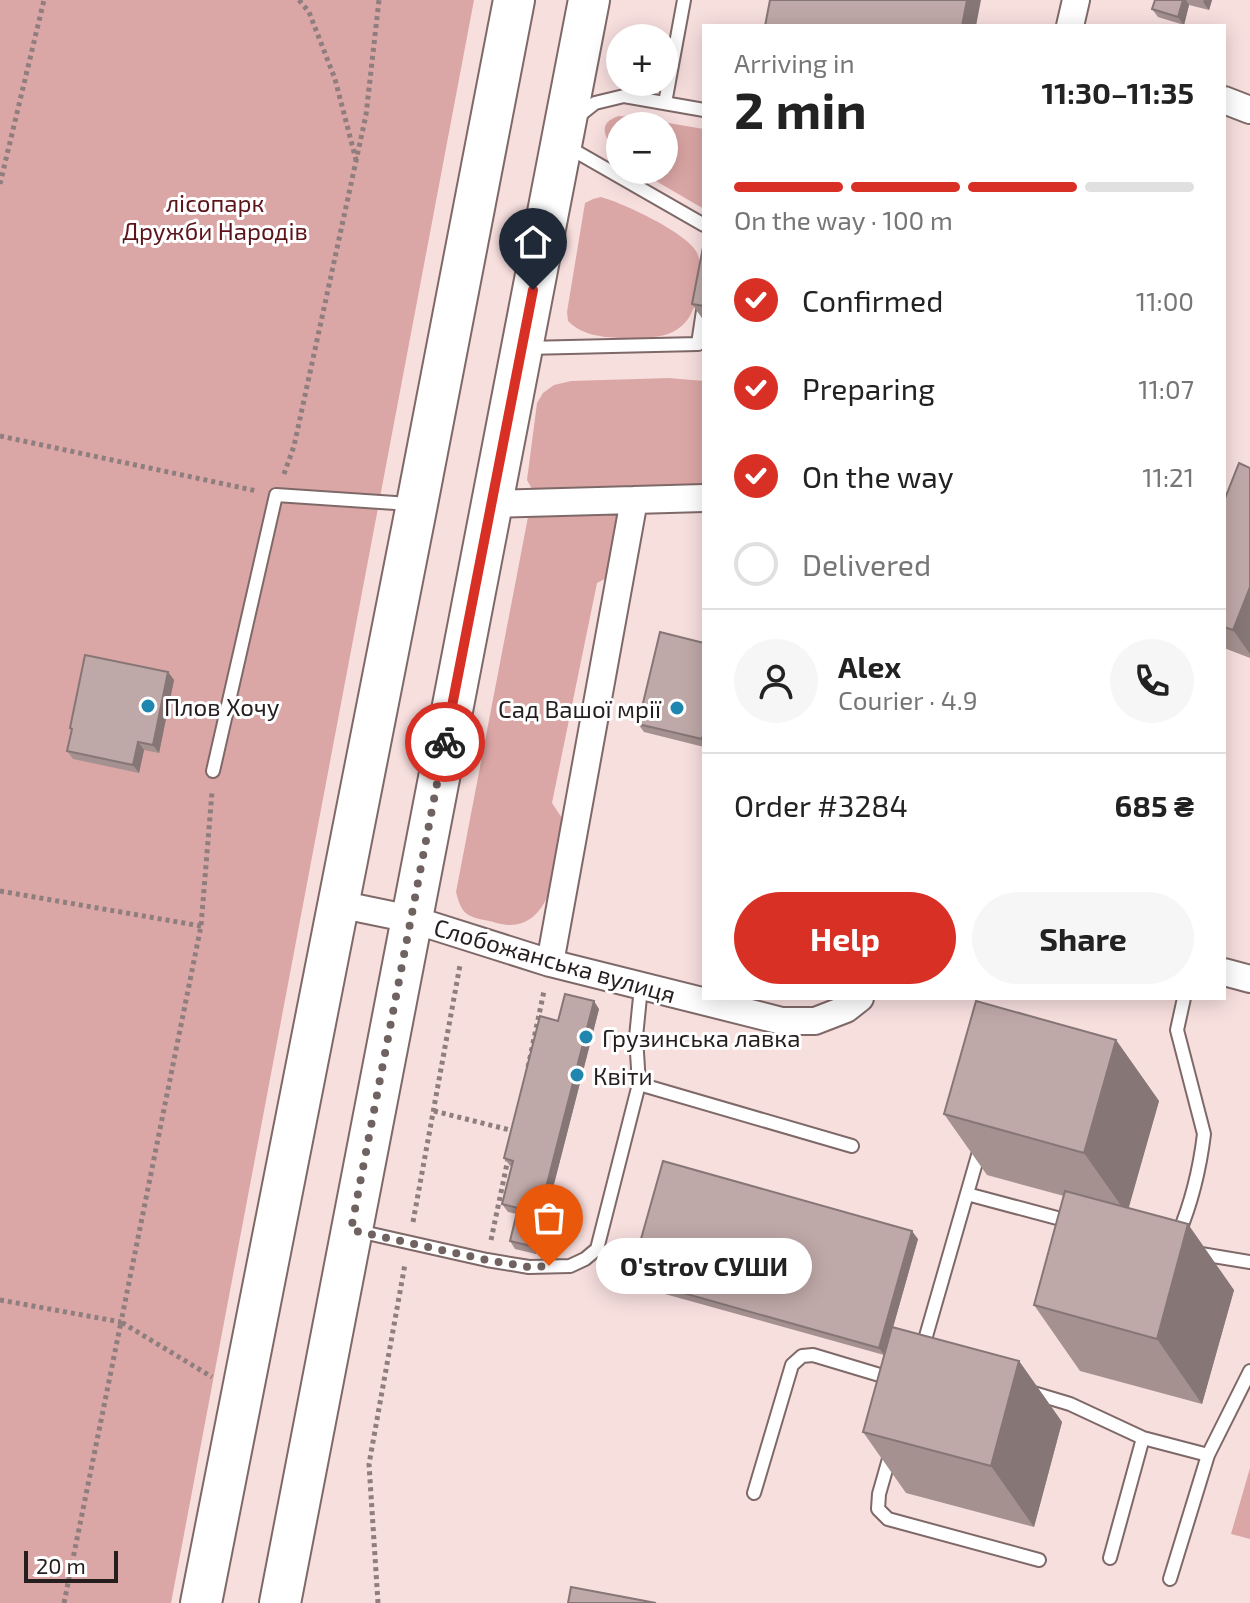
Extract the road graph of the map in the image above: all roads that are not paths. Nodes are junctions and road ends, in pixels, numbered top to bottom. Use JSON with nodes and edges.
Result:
{"nodes":[{"id":1,"x":514,"y":0,"type":"edge"},
{"id":2,"x":589,"y":0,"type":"edge"},
{"id":3,"x":684,"y":0,"type":"edge"},
{"id":4,"x":1076,"y":0,"type":"edge"},
{"id":5,"x":1070,"y":24,"type":"edge"},
{"id":6,"x":1226,"y":100,"type":"edge"},
{"id":7,"x":665,"y":103,"type":"junction"},
{"id":8,"x":1250,"y":109,"type":"edge"},
{"id":9,"x":702,"y":110,"type":"edge"},
{"id":10,"x":560,"y":142,"type":"junction"},
{"id":11,"x":702,"y":224,"type":"edge"},
{"id":12,"x":702,"y":317,"type":"edge"},
{"id":13,"x":522,"y":348,"type":"junction"},
{"id":14,"x":702,"y":498,"type":"edge"},
{"id":15,"x":634,"y":500,"type":"junction"},
{"id":16,"x":417,"y":504,"type":"junction"},
{"id":17,"x":491,"y":504,"type":"junction"},
{"id":18,"x":213,"y":771,"type":"road end"},
{"id":19,"x":338,"y":904,"type":"junction"},
{"id":20,"x":411,"y":919,"type":"junction"},
{"id":21,"x":550,"y":963,"type":"junction"},
{"id":22,"x":1226,"y":973,"type":"edge"},
{"id":23,"x":1250,"y":979,"type":"edge"},
{"id":24,"x":641,"y":987,"type":"junction"},
{"id":25,"x":857,"y":1000,"type":"edge"},
{"id":26,"x":1184,"y":1000,"type":"edge"},
{"id":27,"x":639,"y":1084,"type":"junction"},
{"id":28,"x":984,"y":1136,"type":"edge"},
{"id":29,"x":852,"y":1146,"type":"dead end"},
{"id":30,"x":967,"y":1194,"type":"junction"},
{"id":31,"x":1085,"y":1226,"type":"edge"},
{"id":32,"x":351,"y":1230,"type":"junction"},
{"id":33,"x":1173,"y":1249,"type":"edge"},
{"id":34,"x":1188,"y":1252,"type":"edge"},
{"id":35,"x":1250,"y":1262,"type":"edge"},
{"id":36,"x":935,"y":1364,"type":"edge"},
{"id":37,"x":1250,"y":1371,"type":"edge"},
{"id":38,"x":911,"y":1384,"type":"edge"},
{"id":39,"x":1010,"y":1386,"type":"edge"},
{"id":40,"x":1143,"y":1438,"type":"junction"},
{"id":41,"x":895,"y":1439,"type":"edge"},
{"id":42,"x":1208,"y":1455,"type":"junction"},
{"id":43,"x":754,"y":1493,"type":"dead end"},
{"id":44,"x":1110,"y":1558,"type":"dead end"},
{"id":45,"x":1039,"y":1560,"type":"dead end"},
{"id":46,"x":1170,"y":1579,"type":"dead end"},
{"id":47,"x":201,"y":1603,"type":"edge"},
{"id":48,"x":280,"y":1603,"type":"edge"}],
"edges":[{"from":1,"to":16,"type":"main road"},
{"from":2,"to":10,"type":"main road"},
{"from":3,"to":7,"type":"lane"},
{"from":4,"to":5,"type":"street"},
{"from":6,"to":8,"type":"street"},
{"from":7,"to":9,"type":"lane"},
{"from":7,"to":10,"type":"lane"},
{"from":10,"to":11,"type":"lane"},
{"from":10,"to":13,"type":"main road"},
{"from":12,"to":13,"type":"lane"},
{"from":13,"to":17,"type":"main road"},
{"from":14,"to":15,"type":"street"},
{"from":15,"to":17,"type":"street"},
{"from":15,"to":21,"type":"street"},
{"from":16,"to":18,"type":"lane"},
{"from":16,"to":19,"type":"main road"},
{"from":17,"to":20,"type":"main road"},
{"from":19,"to":20,"type":"street","name":"Слобожанська вулиця"},
{"from":19,"to":47,"type":"main road"},
{"from":20,"to":21,"type":"street","name":"Слобожанська вулиця"},
{"from":20,"to":32,"type":"main road"},
{"from":21,"to":24,"type":"street","name":"Слобожанська вулиця"},
{"from":22,"to":23,"type":"street"},
{"from":24,"to":25,"type":"street","name":"Слобожанська вулиця"},
{"from":24,"to":27,"type":"lane"},
{"from":26,"to":33,"type":"lane"},
{"from":27,"to":29,"type":"lane"},
{"from":27,"to":32,"type":"lane"},
{"from":28,"to":30,"type":"lane"},
{"from":30,"to":31,"type":"lane"},
{"from":30,"to":36,"type":"lane"},
{"from":32,"to":48,"type":"main road"},
{"from":34,"to":35,"type":"lane"},
{"from":37,"to":42,"type":"lane"},
{"from":38,"to":43,"type":"lane"},
{"from":39,"to":40,"type":"lane"},
{"from":40,"to":42,"type":"lane"},
{"from":40,"to":44,"type":"lane"},
{"from":41,"to":45,"type":"lane"},
{"from":42,"to":46,"type":"lane"}]}
